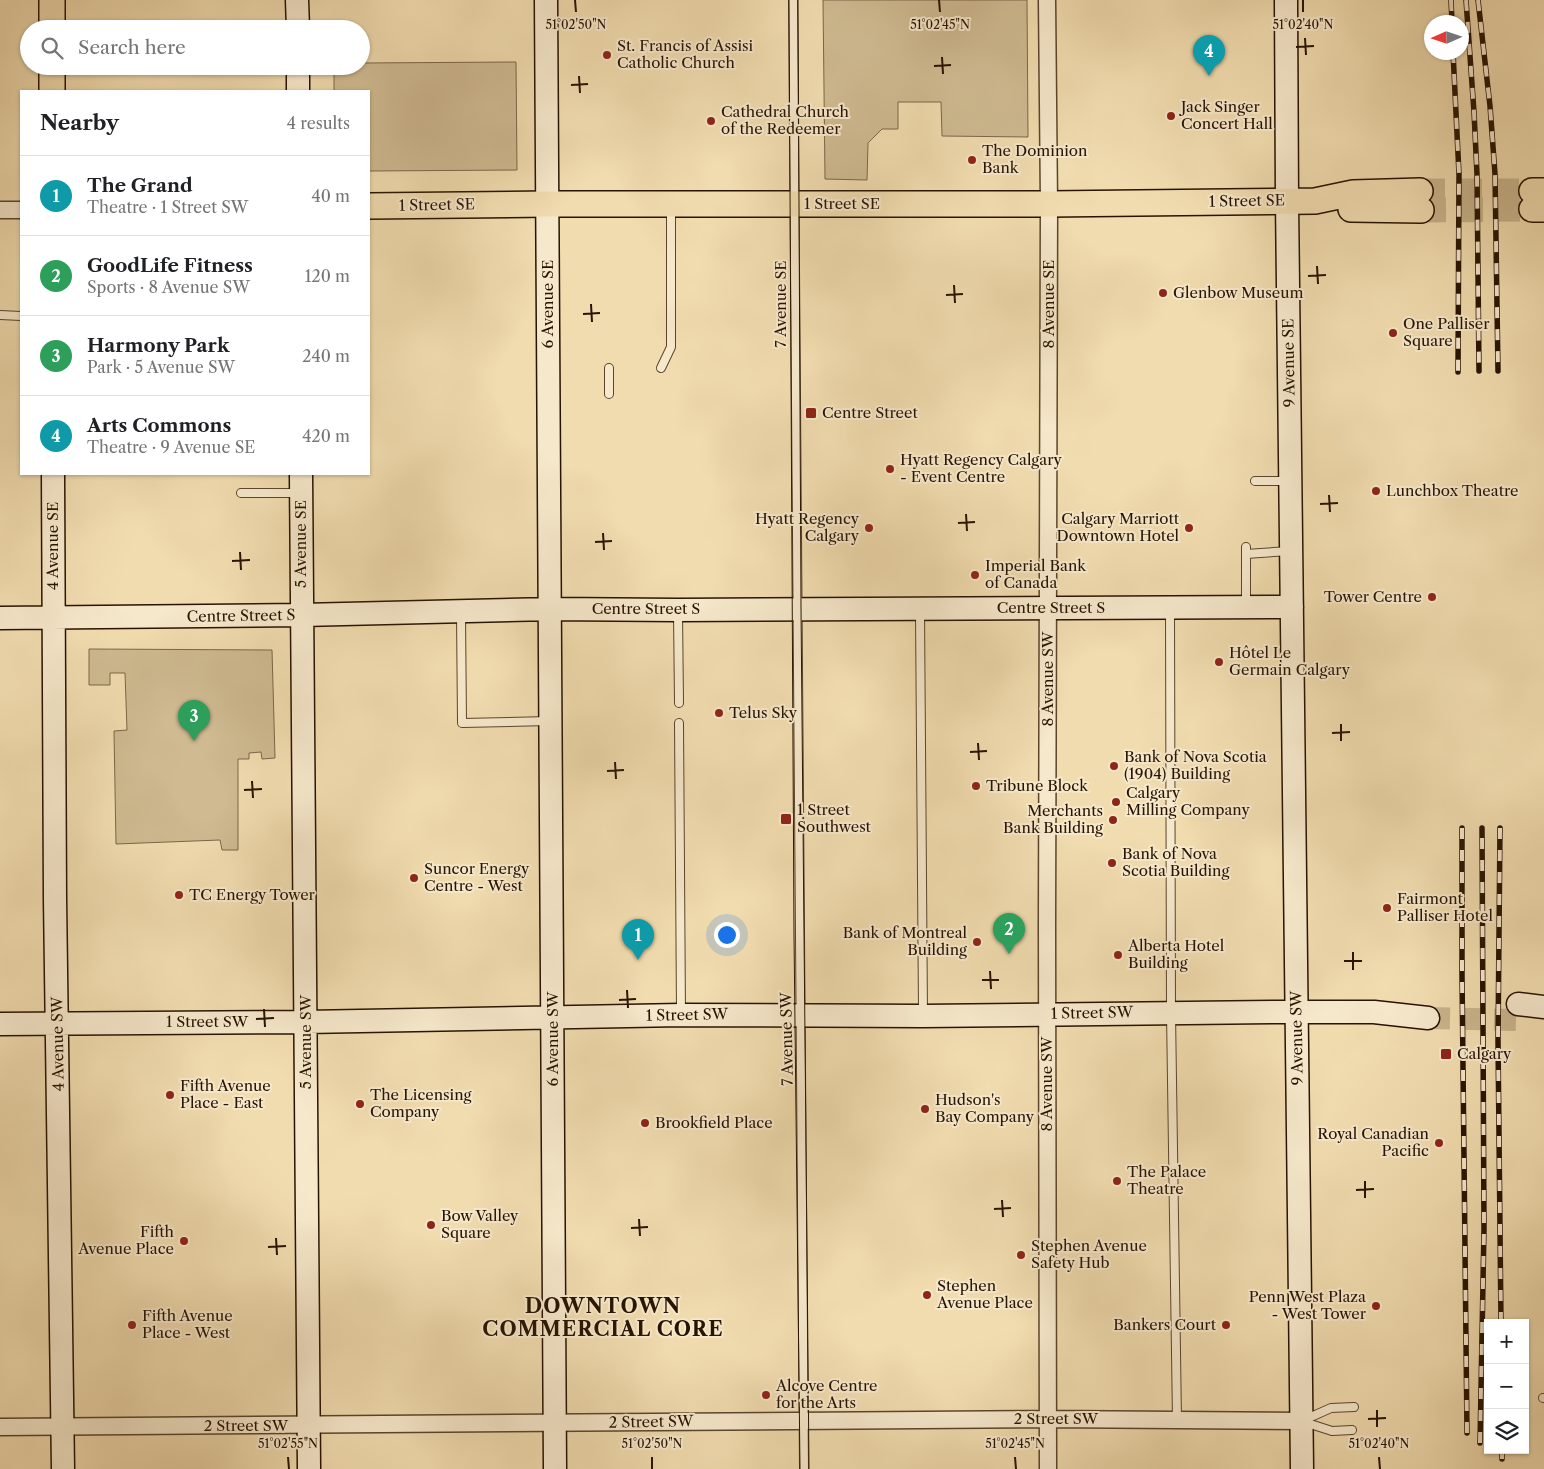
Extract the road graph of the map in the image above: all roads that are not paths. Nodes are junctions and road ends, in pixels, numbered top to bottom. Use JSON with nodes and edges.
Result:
{"nodes":[{"id":1,"x":52,"y":0,"type":"edge"},
{"id":2,"x":297,"y":0,"type":"edge"},
{"id":3,"x":546,"y":0,"type":"edge"},
{"id":4,"x":793,"y":0,"type":"edge"},
{"id":5,"x":1048,"y":0,"type":"edge"},
{"id":6,"x":1286,"y":0,"type":"edge"},
{"id":7,"x":52,"y":20,"type":"edge"},
{"id":8,"x":298,"y":20,"type":"edge"},
{"id":9,"x":52,"y":75,"type":"edge"},
{"id":10,"x":298,"y":75,"type":"edge"},
{"id":11,"x":52,"y":90,"type":"edge"},
{"id":12,"x":298,"y":90,"type":"edge"},
{"id":13,"x":1287,"y":201,"type":"junction"},
{"id":14,"x":1420,"y":201,"type":"tunnel mouth"},
{"id":15,"x":548,"y":204,"type":"junction"},
{"id":16,"x":671,"y":204,"type":"junction"},
{"id":17,"x":794,"y":204,"type":"junction"},
{"id":18,"x":1049,"y":204,"type":"junction"},
{"id":19,"x":370,"y":206,"type":"edge"},
{"id":20,"x":0,"y":210,"type":"edge"},
{"id":21,"x":20,"y":210,"type":"edge"},
{"id":22,"x":0,"y":315,"type":"edge"},
{"id":23,"x":20,"y":316,"type":"edge"},
{"id":24,"x":609,"y":368,"type":"dead end"},
{"id":25,"x":660,"y":368,"type":"dead end"},
{"id":26,"x":609,"y":394,"type":"dead end"},
{"id":27,"x":53,"y":475,"type":"edge"},
{"id":28,"x":1255,"y":481,"type":"dead end"},
{"id":29,"x":1291,"y":482,"type":"junction"},
{"id":30,"x":301,"y":483,"type":"edge"},
{"id":31,"x":241,"y":493,"type":"dead end"},
{"id":32,"x":1292,"y":551,"type":"junction"},
{"id":33,"x":1292,"y":606,"type":"junction"},
{"id":34,"x":1246,"y":607,"type":"junction"},
{"id":35,"x":796,"y":608,"type":"junction"},
{"id":36,"x":920,"y":608,"type":"junction"},
{"id":37,"x":1048,"y":608,"type":"junction"},
{"id":38,"x":1170,"y":608,"type":"junction"},
{"id":39,"x":550,"y":609,"type":"junction"},
{"id":40,"x":678,"y":610,"type":"junction"},
{"id":41,"x":461,"y":611,"type":"junction"},
{"id":42,"x":302,"y":615,"type":"junction"},
{"id":43,"x":0,"y":618,"type":"edge"},
{"id":44,"x":53,"y":618,"type":"junction"},
{"id":45,"x":679,"y":703,"type":"dead end"},
{"id":46,"x":551,"y":721,"type":"junction"},
{"id":47,"x":679,"y":722,"type":"dead end"},
{"id":48,"x":1544,"y":1007,"type":"edge"},
{"id":49,"x":1297,"y":1012,"type":"junction"},
{"id":50,"x":1428,"y":1012,"type":"tunnel mouth"},
{"id":51,"x":1172,"y":1013,"type":"junction"},
{"id":52,"x":800,"y":1014,"type":"junction"},
{"id":53,"x":1047,"y":1014,"type":"junction"},
{"id":54,"x":681,"y":1015,"type":"junction"},
{"id":55,"x":553,"y":1016,"type":"junction"},
{"id":56,"x":923,"y":1016,"type":"junction"},
{"id":57,"x":1544,"y":1016,"type":"edge"},
{"id":58,"x":306,"y":1022,"type":"junction"},
{"id":59,"x":0,"y":1024,"type":"edge"},
{"id":60,"x":58,"y":1024,"type":"junction"},
{"id":61,"x":1354,"y":1407,"type":"dead end"},
{"id":62,"x":1048,"y":1419,"type":"junction"},
{"id":63,"x":804,"y":1420,"type":"junction"},
{"id":64,"x":1177,"y":1420,"type":"junction"},
{"id":65,"x":1302,"y":1421,"type":"junction"},
{"id":66,"x":555,"y":1423,"type":"junction"},
{"id":67,"x":308,"y":1425,"type":"junction"},
{"id":68,"x":0,"y":1427,"type":"edge"},
{"id":69,"x":63,"y":1427,"type":"junction"},
{"id":70,"x":1352,"y":1430,"type":"dead end"},
{"id":71,"x":63,"y":1469,"type":"edge"},
{"id":72,"x":309,"y":1469,"type":"edge"},
{"id":73,"x":555,"y":1469,"type":"edge"},
{"id":74,"x":804,"y":1469,"type":"edge"},
{"id":75,"x":1048,"y":1469,"type":"edge"},
{"id":76,"x":1302,"y":1469,"type":"edge"}],
"edges":[{"from":1,"to":7,"type":"main road"},
{"from":2,"to":8,"type":"main road"},
{"from":3,"to":15,"type":"main road","name":"6 Avenue SE"},
{"from":4,"to":17,"type":"lane","name":"7 Avenue SE"},
{"from":5,"to":18,"type":"street","name":"8 Avenue SE"},
{"from":6,"to":13,"type":"main road","name":"9 Avenue SE"},
{"from":9,"to":11,"type":"main road"},
{"from":10,"to":12,"type":"main road"},
{"from":13,"to":14,"type":"main road","name":"1 Street SE"},
{"from":13,"to":18,"type":"main road","name":"1 Street SE"},
{"from":13,"to":29,"type":"main road","name":"9 Avenue SE"},
{"from":15,"to":16,"type":"main road","name":"1 Street SE"},
{"from":15,"to":19,"type":"main road","name":"1 Street SE"},
{"from":15,"to":39,"type":"main road","name":"6 Avenue SE"},
{"from":16,"to":17,"type":"main road","name":"1 Street SE"},
{"from":16,"to":25,"type":"lane"},
{"from":17,"to":18,"type":"main road","name":"1 Street SE"},
{"from":17,"to":35,"type":"lane","name":"7 Avenue SE"},
{"from":18,"to":37,"type":"street","name":"8 Avenue SE"},
{"from":20,"to":21,"type":"street"},
{"from":22,"to":23,"type":"lane"},
{"from":24,"to":26,"type":"lane"},
{"from":27,"to":44,"type":"main road","name":"4 Avenue SE"},
{"from":28,"to":29,"type":"lane"},
{"from":29,"to":32,"type":"main road","name":"9 Avenue SE"},
{"from":30,"to":31,"type":"lane"},
{"from":30,"to":42,"type":"main road","name":"5 Avenue SE"},
{"from":32,"to":33,"type":"main road","name":"9 Avenue SE"},
{"from":32,"to":34,"type":"lane"},
{"from":33,"to":34,"type":"main road","name":"Centre Street S"},
{"from":33,"to":49,"type":"main road","name":"9 Avenue SW"},
{"from":34,"to":38,"type":"main road","name":"Centre Street S"},
{"from":35,"to":36,"type":"main road","name":"Centre Street S"},
{"from":35,"to":40,"type":"main road","name":"Centre Street S"},
{"from":35,"to":52,"type":"lane","name":"7 Avenue SW"},
{"from":36,"to":37,"type":"main road","name":"Centre Street S"},
{"from":36,"to":56,"type":"lane"},
{"from":37,"to":38,"type":"main road","name":"Centre Street S"},
{"from":37,"to":53,"type":"street","name":"8 Avenue SW"},
{"from":38,"to":51,"type":"lane"},
{"from":39,"to":40,"type":"main road","name":"Centre Street S"},
{"from":39,"to":41,"type":"main road","name":"Centre Street S"},
{"from":39,"to":46,"type":"main road","name":"6 Avenue SW"},
{"from":40,"to":45,"type":"lane"},
{"from":41,"to":42,"type":"main road","name":"Centre Street S"},
{"from":41,"to":46,"type":"lane"},
{"from":42,"to":44,"type":"main road","name":"Centre Street S"},
{"from":42,"to":58,"type":"main road","name":"5 Avenue SW"},
{"from":43,"to":44,"type":"main road","name":"Centre Street S"},
{"from":44,"to":60,"type":"main road","name":"4 Avenue SW"},
{"from":46,"to":55,"type":"main road","name":"6 Avenue SW"},
{"from":47,"to":54,"type":"lane"},
{"from":48,"to":57,"type":"main road"},
{"from":49,"to":50,"type":"main road","name":"1 Street SW"},
{"from":49,"to":51,"type":"main road","name":"1 Street SW"},
{"from":49,"to":65,"type":"main road","name":"9 Avenue SW"},
{"from":51,"to":53,"type":"main road","name":"1 Street SW"},
{"from":51,"to":64,"type":"lane"},
{"from":52,"to":54,"type":"main road","name":"1 Street SW"},
{"from":52,"to":56,"type":"main road","name":"1 Street SW"},
{"from":52,"to":63,"type":"lane","name":"7 Avenue SW"},
{"from":53,"to":56,"type":"main road","name":"1 Street SW"},
{"from":53,"to":62,"type":"street","name":"8 Avenue SW"},
{"from":54,"to":55,"type":"main road","name":"1 Street SW"},
{"from":55,"to":58,"type":"main road","name":"1 Street SW"},
{"from":55,"to":66,"type":"main road","name":"6 Avenue SW"},
{"from":58,"to":60,"type":"main road","name":"1 Street SW"},
{"from":58,"to":67,"type":"main road","name":"5 Avenue SW"},
{"from":59,"to":60,"type":"main road","name":"1 Street SW"},
{"from":60,"to":69,"type":"main road","name":"4 Avenue SW"},
{"from":61,"to":65,"type":"lane"},
{"from":62,"to":63,"type":"street","name":"2 Street SW"},
{"from":62,"to":64,"type":"street","name":"2 Street SW"},
{"from":62,"to":75,"type":"street","name":"8 Avenue SW"},
{"from":63,"to":66,"type":"street","name":"2 Street SW"},
{"from":63,"to":74,"type":"lane","name":"7 Avenue SW"},
{"from":64,"to":65,"type":"street","name":"2 Street SW"},
{"from":65,"to":70,"type":"lane"},
{"from":65,"to":76,"type":"main road","name":"9 Avenue SW"},
{"from":66,"to":67,"type":"street","name":"2 Street SW"},
{"from":66,"to":73,"type":"main road","name":"6 Avenue SW"},
{"from":67,"to":69,"type":"street","name":"2 Street SW"},
{"from":67,"to":72,"type":"main road","name":"5 Avenue SW"},
{"from":68,"to":69,"type":"street","name":"2 Street SW"},
{"from":69,"to":71,"type":"main road","name":"4 Avenue SW"}]}
